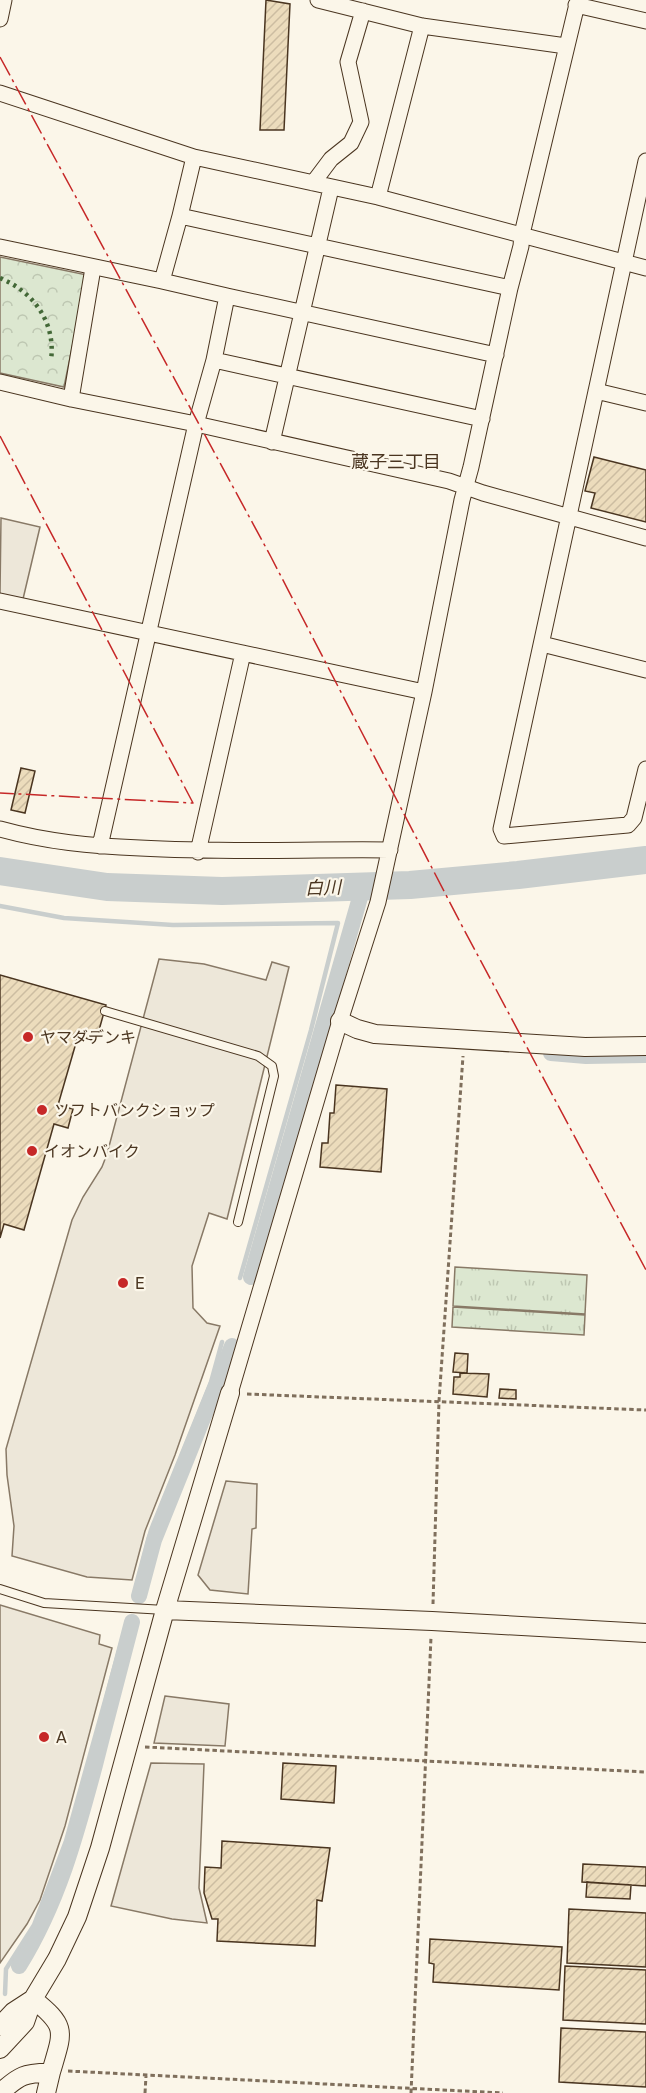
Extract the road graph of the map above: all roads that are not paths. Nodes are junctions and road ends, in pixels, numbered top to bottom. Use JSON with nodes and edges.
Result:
{"nodes":[{"id":1,"x":3,"y":0,"type":"edge"},
{"id":2,"x":318,"y":0,"type":"edge"},
{"id":3,"x":577,"y":3,"type":"edge"},
{"id":4,"x":363,"y":11,"type":"junction"},
{"id":5,"x":0,"y":19,"type":"edge"},
{"id":6,"x":646,"y":21,"type":"edge"},
{"id":7,"x":422,"y":26,"type":"junction"},
{"id":8,"x":566,"y":46,"type":"junction"},
{"id":9,"x":0,"y":93,"type":"edge"},
{"id":10,"x":194,"y":157,"type":"junction"},
{"id":11,"x":646,"y":161,"type":"edge"},
{"id":12,"x":313,"y":183,"type":"junction"},
{"id":13,"x":331,"y":188,"type":"junction"},
{"id":14,"x":378,"y":197,"type":"junction"},
{"id":15,"x":180,"y":216,"type":"junction"},
{"id":16,"x":522,"y":234,"type":"junction"},
{"id":17,"x":319,"y":246,"type":"junction"},
{"id":18,"x":0,"y":247,"type":"edge"},
{"id":19,"x":624,"y":263,"type":"junction"},
{"id":20,"x":93,"y":268,"type":"junction"},
{"id":21,"x":646,"y":268,"type":"edge"},
{"id":22,"x":162,"y":281,"type":"junction"},
{"id":23,"x":510,"y":288,"type":"junction"},
{"id":24,"x":226,"y":296,"type":"junction"},
{"id":25,"x":302,"y":312,"type":"junction"},
{"id":26,"x":496,"y":355,"type":"junction"},
{"id":27,"x":214,"y":360,"type":"junction"},
{"id":28,"x":287,"y":376,"type":"junction"},
{"id":29,"x":0,"y":382,"type":"edge"},
{"id":30,"x":596,"y":391,"type":"junction"},
{"id":31,"x":71,"y":399,"type":"junction"},
{"id":32,"x":646,"y":403,"type":"edge"},
{"id":33,"x":482,"y":419,"type":"junction"},
{"id":34,"x":196,"y":424,"type":"junction"},
{"id":35,"x":272,"y":442,"type":"junction"},
{"id":36,"x":466,"y":486,"type":"junction"},
{"id":37,"x":568,"y":516,"type":"junction"},
{"id":38,"x":646,"y":538,"type":"edge"},
{"id":39,"x":0,"y":601,"type":"edge"},
{"id":40,"x":149,"y":632,"type":"junction"},
{"id":41,"x":542,"y":644,"type":"junction"},
{"id":42,"x":243,"y":654,"type":"junction"},
{"id":43,"x":646,"y":670,"type":"edge"},
{"id":44,"x":424,"y":692,"type":"junction"},
{"id":45,"x":646,"y":769,"type":"edge"},
{"id":46,"x":0,"y":829,"type":"edge"},
{"id":47,"x":100,"y":846,"type":"junction"},
{"id":48,"x":390,"y":850,"type":"junction"},
{"id":49,"x":198,"y":852,"type":"junction"},
{"id":50,"x":105,"y":1011,"type":"dead end"},
{"id":51,"x":340,"y":1021,"type":"junction"},
{"id":52,"x":646,"y":1046,"type":"edge"},
{"id":53,"x":238,"y":1222,"type":"dead end"},
{"id":54,"x":230,"y":1393,"type":"joint"},
{"id":55,"x":0,"y":1589,"type":"edge"},
{"id":56,"x":165,"y":1610,"type":"junction"},
{"id":57,"x":646,"y":1633,"type":"edge"},
{"id":58,"x":33,"y":1999,"type":"junction"},
{"id":59,"x":0,"y":2026,"type":"edge"},
{"id":60,"x":0,"y":2049,"type":"edge"},
{"id":61,"x":51,"y":2072,"type":"junction"},
{"id":62,"x":0,"y":2093,"type":"edge"},
{"id":63,"x":46,"y":2093,"type":"edge"}],
"edges":[{"from":1,"to":5,"type":"street"},
{"from":2,"to":4,"type":"street"},
{"from":3,"to":6,"type":"street"},
{"from":3,"to":8,"type":"street"},
{"from":4,"to":7,"type":"street"},
{"from":4,"to":12,"type":"street"},
{"from":7,"to":8,"type":"street"},
{"from":7,"to":14,"type":"street"},
{"from":8,"to":16,"type":"street"},
{"from":9,"to":10,"type":"street"},
{"from":10,"to":12,"type":"street"},
{"from":10,"to":15,"type":"street"},
{"from":11,"to":19,"type":"street"},
{"from":12,"to":13,"type":"street"},
{"from":13,"to":14,"type":"street"},
{"from":13,"to":17,"type":"street"},
{"from":14,"to":16,"type":"street"},
{"from":15,"to":17,"type":"street"},
{"from":15,"to":22,"type":"street"},
{"from":16,"to":19,"type":"street"},
{"from":16,"to":23,"type":"street"},
{"from":17,"to":23,"type":"street"},
{"from":17,"to":25,"type":"street"},
{"from":18,"to":20,"type":"street"},
{"from":19,"to":21,"type":"street"},
{"from":19,"to":30,"type":"street"},
{"from":20,"to":22,"type":"street"},
{"from":20,"to":31,"type":"street"},
{"from":22,"to":24,"type":"street"},
{"from":23,"to":26,"type":"street"},
{"from":24,"to":25,"type":"street"},
{"from":24,"to":27,"type":"street"},
{"from":25,"to":26,"type":"street"},
{"from":25,"to":28,"type":"street"},
{"from":26,"to":33,"type":"street"},
{"from":27,"to":28,"type":"street"},
{"from":27,"to":34,"type":"street"},
{"from":28,"to":33,"type":"street"},
{"from":28,"to":35,"type":"street"},
{"from":29,"to":31,"type":"street"},
{"from":30,"to":32,"type":"street"},
{"from":30,"to":37,"type":"street"},
{"from":31,"to":34,"type":"street"},
{"from":33,"to":36,"type":"street"},
{"from":34,"to":35,"type":"street"},
{"from":34,"to":40,"type":"street"},
{"from":35,"to":36,"type":"street"},
{"from":36,"to":37,"type":"street"},
{"from":36,"to":44,"type":"street"},
{"from":37,"to":38,"type":"street"},
{"from":37,"to":41,"type":"street"},
{"from":39,"to":40,"type":"street"},
{"from":40,"to":42,"type":"street"},
{"from":40,"to":47,"type":"street"},
{"from":41,"to":43,"type":"street"},
{"from":41,"to":45,"type":"street"},
{"from":42,"to":44,"type":"street"},
{"from":42,"to":49,"type":"street"},
{"from":44,"to":48,"type":"street"},
{"from":46,"to":47,"type":"street"},
{"from":47,"to":49,"type":"street"},
{"from":48,"to":49,"type":"street"},
{"from":48,"to":51,"type":"street"},
{"from":50,"to":53,"type":"lane"},
{"from":51,"to":52,"type":"street"},
{"from":51,"to":54,"type":"street"},
{"from":54,"to":56,"type":"street"},
{"from":55,"to":56,"type":"lane"},
{"from":56,"to":57,"type":"street"},
{"from":56,"to":58,"type":"street"},
{"from":58,"to":59,"type":"street"},
{"from":58,"to":60,"type":"street"},
{"from":58,"to":61,"type":"street"},
{"from":61,"to":62,"type":"street"},
{"from":61,"to":63,"type":"street"}]}
